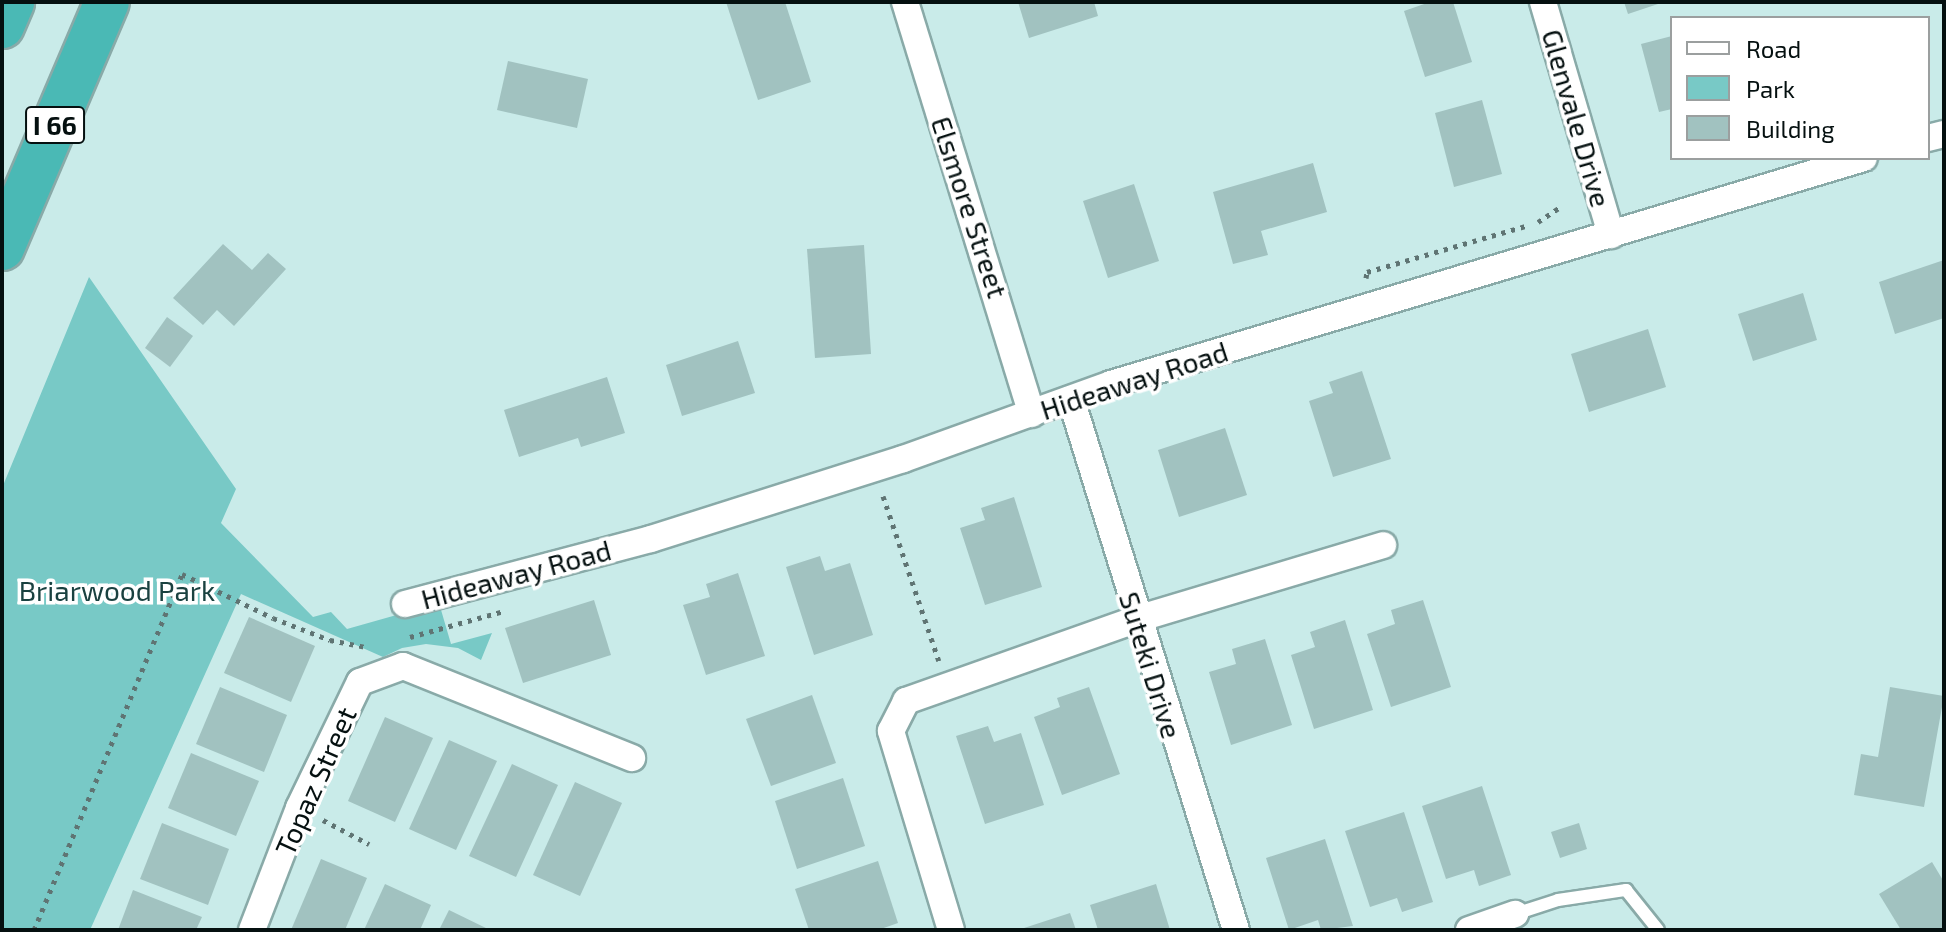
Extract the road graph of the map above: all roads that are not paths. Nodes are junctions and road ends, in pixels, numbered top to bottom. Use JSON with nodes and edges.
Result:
{"nodes":[{"id":1,"x":12,"y":2,"type":"edge"},
{"id":2,"x":107,"y":2,"type":"edge"},
{"id":3,"x":905,"y":2,"type":"edge"},
{"id":4,"x":1543,"y":2,"type":"edge"},
{"id":5,"x":2,"y":26,"type":"edge"},
{"id":6,"x":1857,"y":160,"type":"edge"},
{"id":7,"x":1611,"y":235,"type":"junction"},
{"id":8,"x":2,"y":248,"type":"edge"},
{"id":9,"x":1071,"y":399,"type":"junction"},
{"id":10,"x":1032,"y":414,"type":"junction"},
{"id":11,"x":1383,"y":545,"type":"dead end"},
{"id":12,"x":405,"y":604,"type":"dead end"},
{"id":13,"x":1137,"y":619,"type":"junction"},
{"id":14,"x":632,"y":758,"type":"dead end"},
{"id":15,"x":1515,"y":914,"type":"joint"},
{"id":16,"x":252,"y":930,"type":"edge"},
{"id":17,"x":951,"y":930,"type":"edge"},
{"id":18,"x":1236,"y":930,"type":"edge"},
{"id":19,"x":1469,"y":930,"type":"edge"},
{"id":20,"x":1658,"y":930,"type":"edge"}],
"edges":[{"from":1,"to":5,"type":"highway"},
{"from":2,"to":8,"type":"highway","number":"I 66"},
{"from":3,"to":10,"type":"street","name":"Elsmore Street"},
{"from":4,"to":7,"type":"street","name":"Glenvale Drive"},
{"from":6,"to":7,"type":"street","name":"Hideaway Road"},
{"from":7,"to":9,"type":"street","name":"Hideaway Road"},
{"from":9,"to":10,"type":"street","name":"Hideaway Road"},
{"from":9,"to":13,"type":"street","name":"Suteki Drive"},
{"from":10,"to":12,"type":"street","name":"Hideaway Road"},
{"from":11,"to":13,"type":"street"},
{"from":13,"to":17,"type":"street"},
{"from":13,"to":18,"type":"street","name":"Suteki Drive"},
{"from":14,"to":16,"type":"street","name":"Topaz Street"},
{"from":15,"to":19,"type":"street"},
{"from":15,"to":20,"type":"lane"}]}
